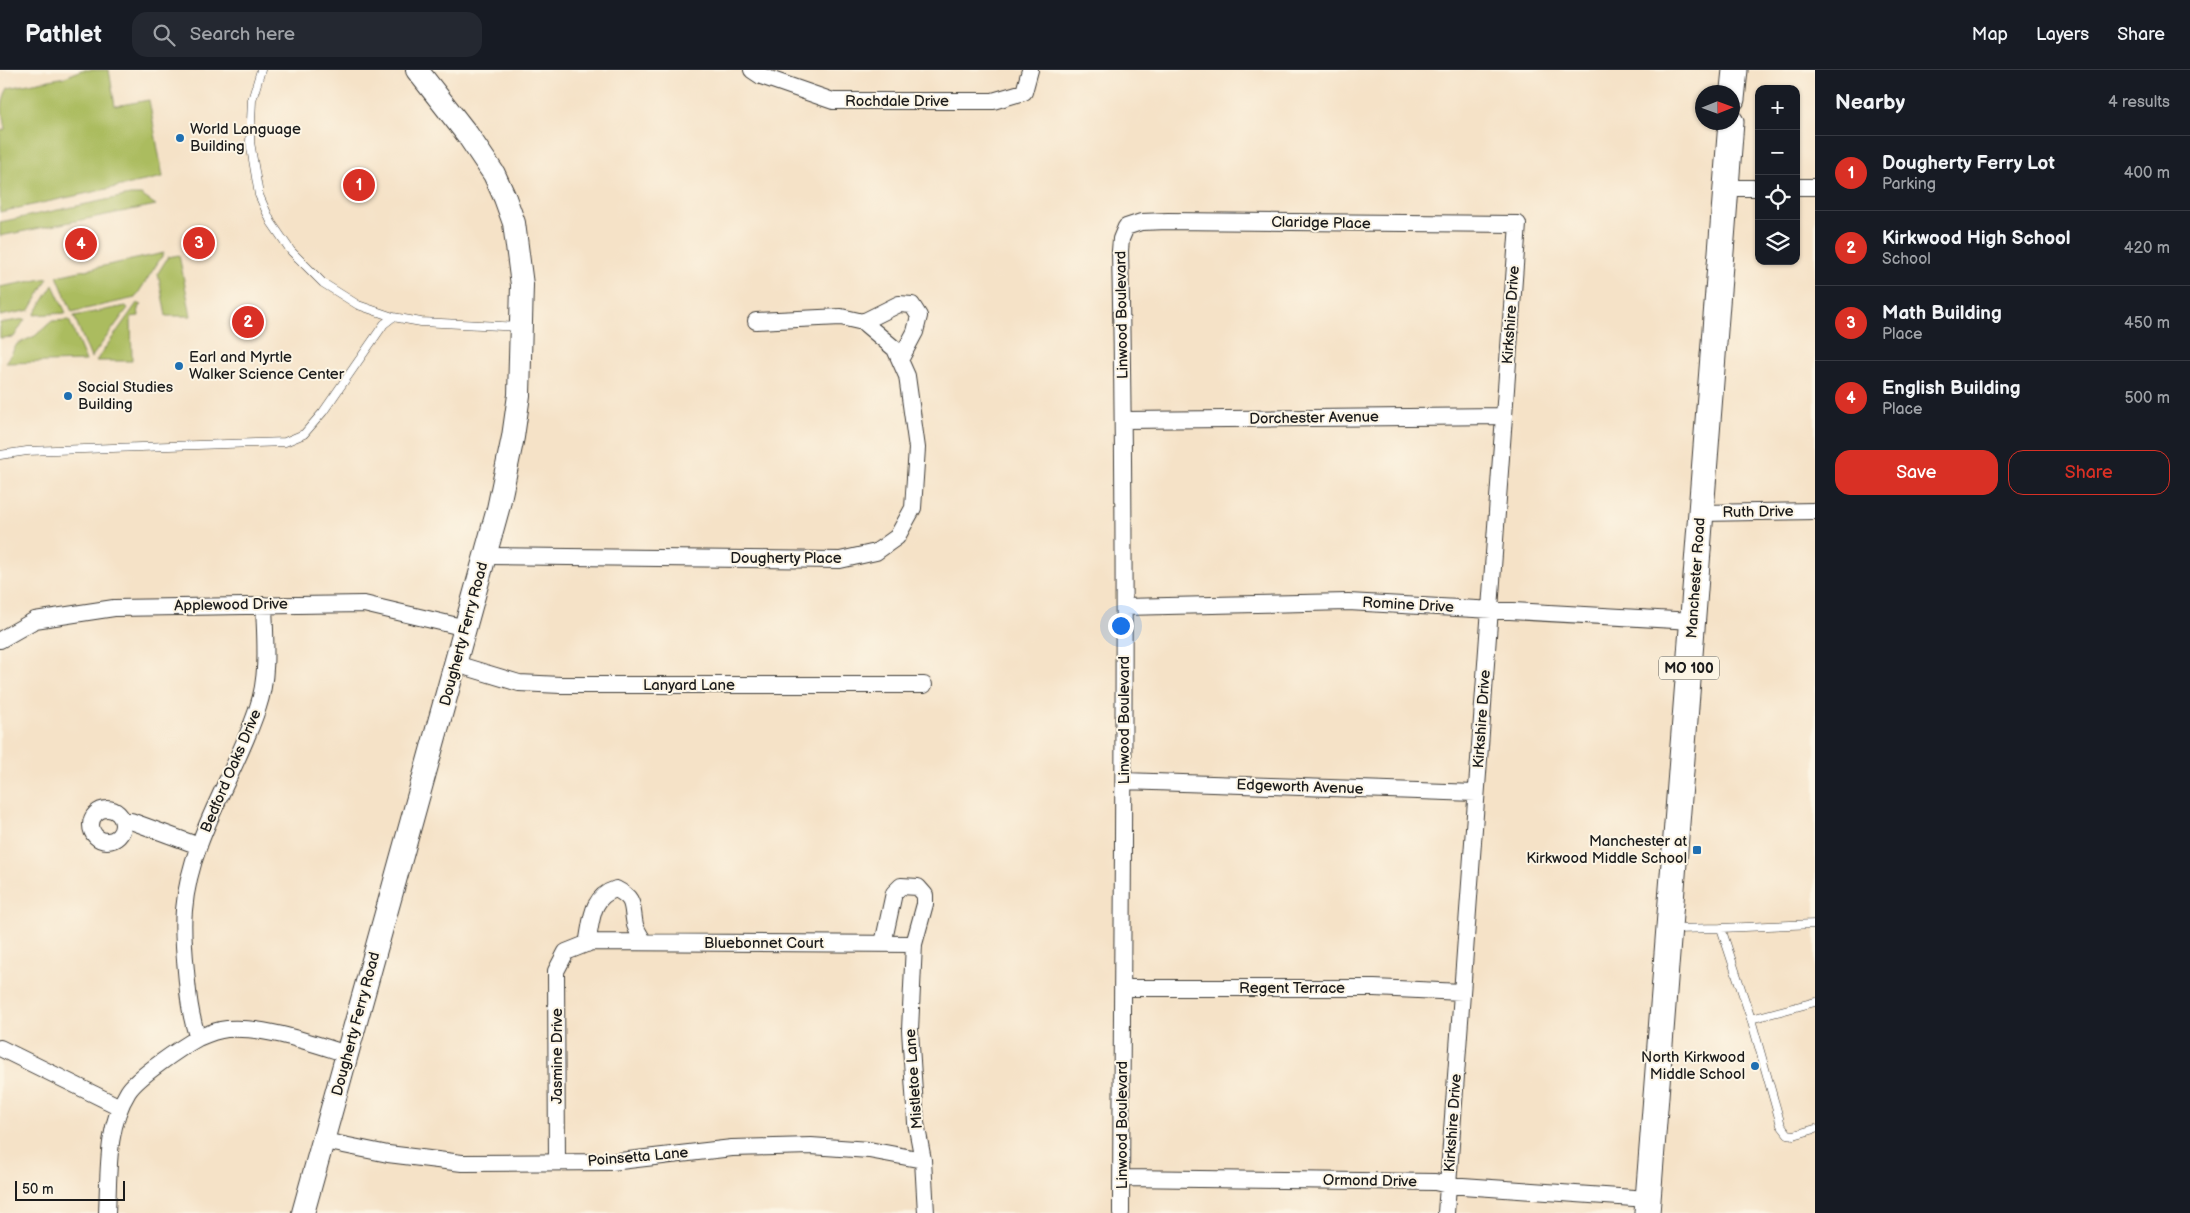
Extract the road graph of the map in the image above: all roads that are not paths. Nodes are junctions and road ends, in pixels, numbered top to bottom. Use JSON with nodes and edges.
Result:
{"nodes":[{"id":1,"x":261,"y":70,"type":"edge"},
{"id":2,"x":417,"y":70,"type":"edge"},
{"id":3,"x":752,"y":70,"type":"edge"},
{"id":4,"x":1030,"y":70,"type":"edge"},
{"id":5,"x":1734,"y":70,"type":"edge"},
{"id":6,"x":1733,"y":85,"type":"edge"},
{"id":7,"x":1730,"y":130,"type":"edge"},
{"id":8,"x":1815,"y":187,"type":"edge"},
{"id":9,"x":1726,"y":188,"type":"junction"},
{"id":10,"x":1755,"y":188,"type":"edge"},
{"id":11,"x":1800,"y":188,"type":"edge"},
{"id":12,"x":1518,"y":224,"type":"joint"},
{"id":13,"x":1126,"y":227,"type":"joint"},
{"id":14,"x":393,"y":317,"type":"junction"},
{"id":15,"x":756,"y":321,"type":"dead end"},
{"id":16,"x":863,"y":322,"type":"junction"},
{"id":17,"x":521,"y":328,"type":"junction"},
{"id":18,"x":900,"y":360,"type":"junction"},
{"id":19,"x":1504,"y":416,"type":"junction"},
{"id":20,"x":1124,"y":420,"type":"junction"},
{"id":21,"x":0,"y":455,"type":"edge"},
{"id":22,"x":1815,"y":511,"type":"edge"},
{"id":23,"x":1701,"y":513,"type":"junction"},
{"id":24,"x":485,"y":556,"type":"junction"},
{"id":25,"x":264,"y":604,"type":"junction"},
{"id":26,"x":1124,"y":607,"type":"junction"},
{"id":27,"x":1490,"y":610,"type":"junction"},
{"id":28,"x":1692,"y":621,"type":"junction"},
{"id":29,"x":466,"y":628,"type":"junction"},
{"id":30,"x":0,"y":640,"type":"edge"},
{"id":31,"x":456,"y":664,"type":"junction"},
{"id":32,"x":924,"y":685,"type":"dead end"},
{"id":33,"x":1124,"y":781,"type":"junction"},
{"id":34,"x":1476,"y":794,"type":"junction"},
{"id":35,"x":123,"y":822,"type":"dead end"},
{"id":36,"x":199,"y":846,"type":"junction"},
{"id":37,"x":1815,"y":924,"type":"edge"},
{"id":38,"x":1721,"y":928,"type":"junction"},
{"id":39,"x":1669,"y":930,"type":"junction"},
{"id":40,"x":644,"y":942,"type":"junction"},
{"id":41,"x":587,"y":944,"type":"junction"},
{"id":42,"x":883,"y":944,"type":"junction"},
{"id":43,"x":914,"y":944,"type":"junction"},
{"id":44,"x":566,"y":952,"type":"joint"},
{"id":45,"x":1122,"y":988,"type":"junction"},
{"id":46,"x":1462,"y":992,"type":"junction"},
{"id":47,"x":1815,"y":1002,"type":"edge"},
{"id":48,"x":1751,"y":1019,"type":"junction"},
{"id":49,"x":198,"y":1038,"type":"junction"},
{"id":50,"x":0,"y":1048,"type":"edge"},
{"id":51,"x":347,"y":1054,"type":"junction"},
{"id":52,"x":120,"y":1107,"type":"junction"},
{"id":53,"x":1815,"y":1129,"type":"edge"},
{"id":54,"x":324,"y":1141,"type":"junction"},
{"id":55,"x":923,"y":1160,"type":"junction"},
{"id":56,"x":557,"y":1162,"type":"junction"},
{"id":57,"x":1122,"y":1178,"type":"junction"},
{"id":58,"x":1448,"y":1185,"type":"junction"},
{"id":59,"x":1647,"y":1206,"type":"edge"},
{"id":60,"x":108,"y":1213,"type":"edge"},
{"id":61,"x":304,"y":1213,"type":"edge"},
{"id":62,"x":926,"y":1213,"type":"edge"},
{"id":63,"x":1122,"y":1213,"type":"edge"},
{"id":64,"x":1446,"y":1213,"type":"edge"}],
"edges":[{"from":1,"to":14,"type":"lane"},
{"from":2,"to":17,"type":"main road","name":"Dougherty Ferry Road"},
{"from":3,"to":4,"type":"street","name":"Rochdale Drive"},
{"from":5,"to":6,"type":"main road"},
{"from":7,"to":9,"type":"main road","name":"Manchester Road","number":"MO 100"},
{"from":8,"to":11,"type":"street"},
{"from":9,"to":10,"type":"street"},
{"from":9,"to":23,"type":"main road","name":"Manchester Road","number":"MO 100"},
{"from":12,"to":13,"type":"street","name":"Claridge Place"},
{"from":12,"to":19,"type":"street","name":"Kirkshire Drive"},
{"from":13,"to":20,"type":"street","name":"Linwood Boulevard"},
{"from":14,"to":17,"type":"lane"},
{"from":14,"to":21,"type":"lane"},
{"from":15,"to":16,"type":"street","name":"Dougherty Place"},
{"from":16,"to":18,"type":"street","name":"Dougherty Place"},
{"from":16,"to":18,"type":"street"},
{"from":17,"to":24,"type":"main road","name":"Dougherty Ferry Road"},
{"from":18,"to":24,"type":"street","name":"Dougherty Place"},
{"from":19,"to":20,"type":"street","name":"Dorchester Avenue"},
{"from":19,"to":27,"type":"street","name":"Kirkshire Drive"},
{"from":20,"to":26,"type":"street","name":"Linwood Boulevard"},
{"from":22,"to":23,"type":"street","name":"Ruth Drive"},
{"from":23,"to":28,"type":"main road","name":"Manchester Road","number":"MO 100"},
{"from":24,"to":29,"type":"main road","name":"Dougherty Ferry Road"},
{"from":25,"to":29,"type":"street","name":"Applewood Drive"},
{"from":25,"to":30,"type":"street","name":"Applewood Drive"},
{"from":25,"to":36,"type":"street","name":"Bedford Oaks Drive"},
{"from":26,"to":27,"type":"street","name":"Romine Drive"},
{"from":26,"to":33,"type":"street","name":"Linwood Boulevard"},
{"from":27,"to":28,"type":"street","name":"Romine Drive"},
{"from":27,"to":34,"type":"street","name":"Kirkshire Drive"},
{"from":28,"to":39,"type":"main road","name":"Manchester Road","number":"MO 100"},
{"from":29,"to":31,"type":"main road","name":"Dougherty Ferry Road"},
{"from":31,"to":32,"type":"street","name":"Lanyard Lane"},
{"from":31,"to":51,"type":"main road","name":"Dougherty Ferry Road"},
{"from":33,"to":34,"type":"street","name":"Edgeworth Avenue"},
{"from":33,"to":45,"type":"street","name":"Linwood Boulevard"},
{"from":34,"to":46,"type":"street","name":"Kirkshire Drive"},
{"from":35,"to":36,"type":"street","name":"Bedford Oaks Drive"},
{"from":36,"to":49,"type":"street","name":"Bedford Oaks Drive"},
{"from":37,"to":38,"type":"lane"},
{"from":38,"to":39,"type":"lane"},
{"from":38,"to":48,"type":"lane"},
{"from":39,"to":59,"type":"main road","name":"Manchester Road","number":"MO 100"},
{"from":40,"to":41,"type":"street","name":"Bluebonnet Court"},
{"from":40,"to":41,"type":"street"},
{"from":40,"to":42,"type":"street","name":"Bluebonnet Court"},
{"from":41,"to":44,"type":"street","name":"Bluebonnet Court"},
{"from":42,"to":43,"type":"street","name":"Bluebonnet Court"},
{"from":42,"to":43,"type":"street"},
{"from":43,"to":55,"type":"street","name":"Mistletoe Lane"},
{"from":44,"to":56,"type":"street","name":"Jasmine Drive"},
{"from":45,"to":46,"type":"street","name":"Regent Terrace"},
{"from":45,"to":57,"type":"street","name":"Linwood Boulevard"},
{"from":46,"to":58,"type":"street","name":"Kirkshire Drive"},
{"from":47,"to":48,"type":"lane"},
{"from":48,"to":53,"type":"lane"},
{"from":49,"to":51,"type":"street"},
{"from":49,"to":52,"type":"street"},
{"from":50,"to":52,"type":"street"},
{"from":51,"to":54,"type":"main road","name":"Dougherty Ferry Road"},
{"from":52,"to":60,"type":"street"},
{"from":54,"to":56,"type":"street","name":"Poinsetta Lane"},
{"from":54,"to":61,"type":"main road","name":"Dougherty Ferry Road"},
{"from":55,"to":56,"type":"street","name":"Poinsetta Lane"},
{"from":55,"to":62,"type":"street","name":"Mistletoe Lane"},
{"from":57,"to":58,"type":"street","name":"Ormond Drive"},
{"from":57,"to":63,"type":"street","name":"Linwood Boulevard"},
{"from":58,"to":59,"type":"street","name":"Ormond Drive"},
{"from":58,"to":64,"type":"street","name":"Kirkshire Drive"}]}
